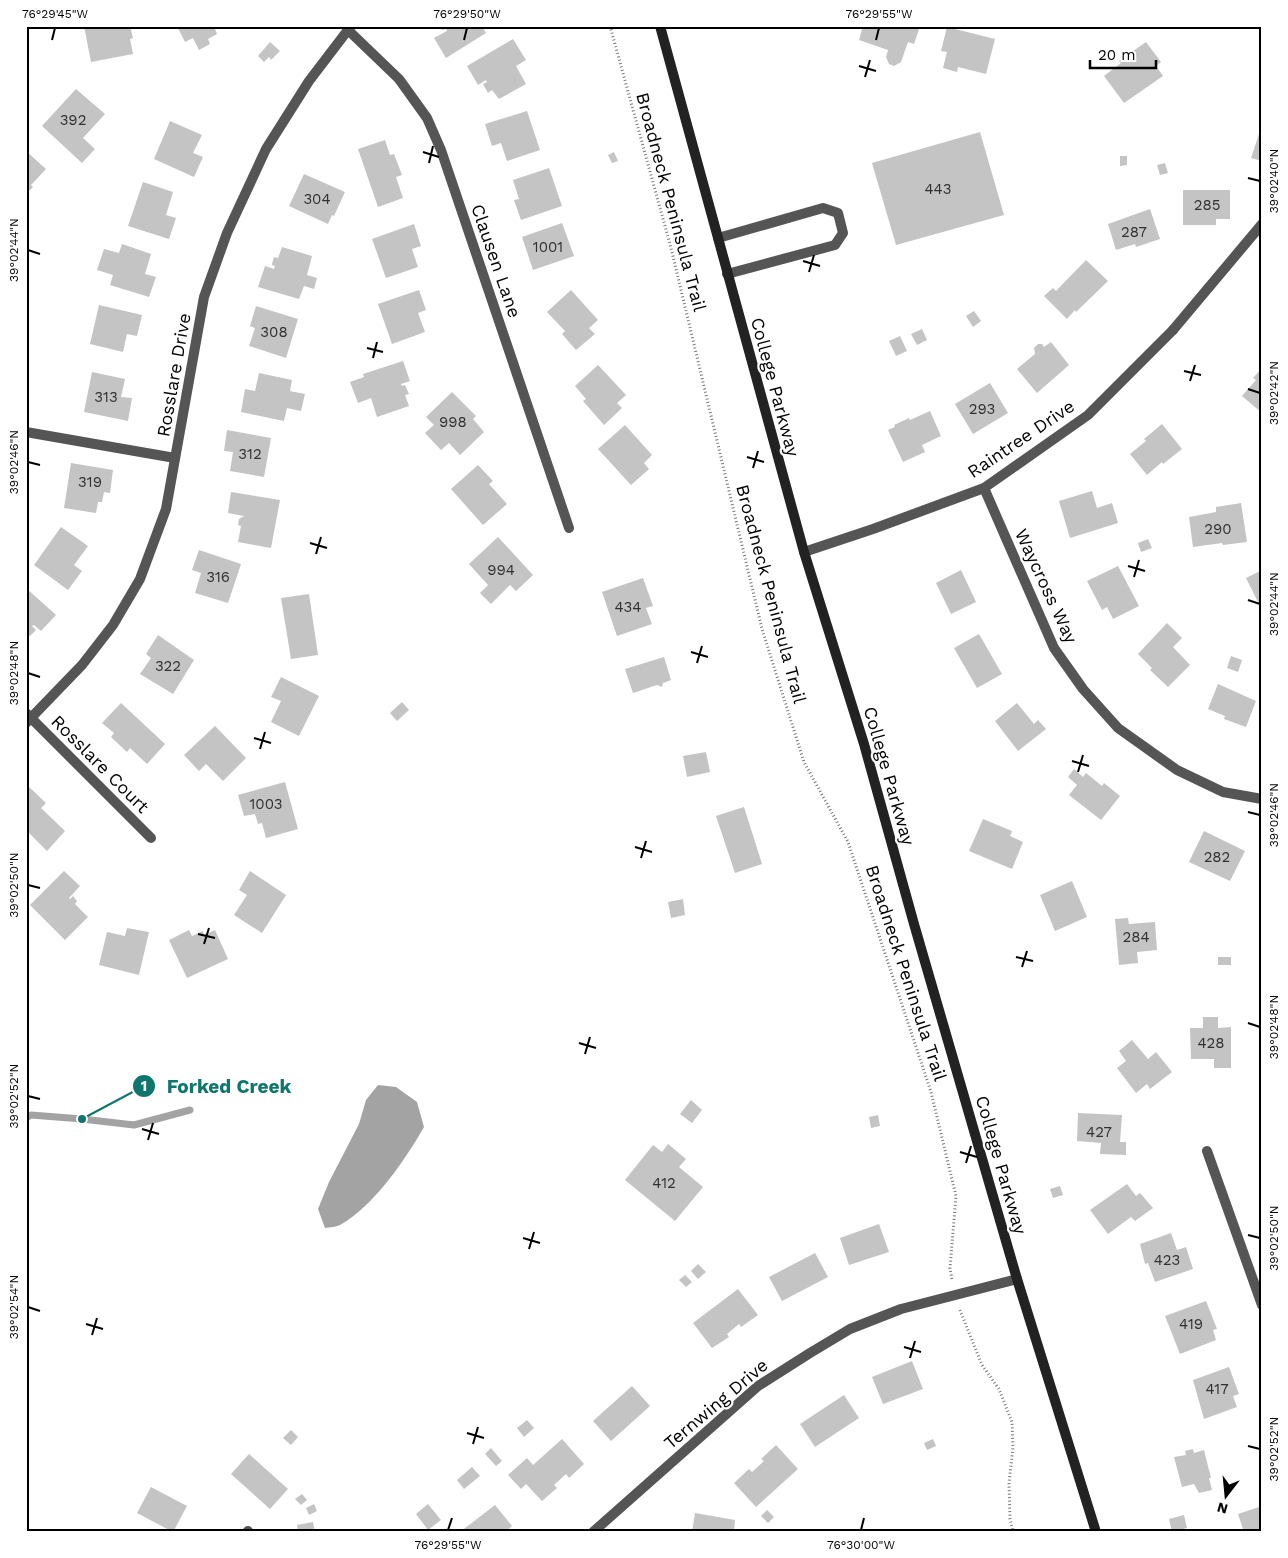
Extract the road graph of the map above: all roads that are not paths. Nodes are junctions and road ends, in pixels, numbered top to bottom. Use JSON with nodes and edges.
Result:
{"nodes":[{"id":1,"x":660,"y":26,"type":"edge"},
{"id":2,"x":349,"y":28,"type":"edge"},
{"id":3,"x":1262,"y":224,"type":"edge"},
{"id":4,"x":718,"y":238,"type":"junction"},
{"id":5,"x":728,"y":274,"type":"junction"},
{"id":6,"x":26,"y":432,"type":"edge"},
{"id":7,"x":175,"y":458,"type":"junction"},
{"id":8,"x":984,"y":488,"type":"junction"},
{"id":9,"x":569,"y":528,"type":"dead end"},
{"id":10,"x":804,"y":552,"type":"junction"},
{"id":11,"x":28,"y":718,"type":"edge"},
{"id":12,"x":1262,"y":799,"type":"edge"},
{"id":13,"x":151,"y":838,"type":"dead end"},
{"id":14,"x":1207,"y":1151,"type":"dead end"},
{"id":15,"x":1017,"y":1279,"type":"junction"},
{"id":16,"x":1262,"y":1305,"type":"edge"},
{"id":17,"x":597,"y":1531,"type":"edge"},
{"id":18,"x":1096,"y":1532,"type":"edge"}],
"edges":[{"from":1,"to":4,"type":"main road","name":"College Parkway"},
{"from":2,"to":7,"type":"street","name":"Rosslare Drive"},
{"from":2,"to":9,"type":"street","name":"Clausen Lane"},
{"from":3,"to":8,"type":"street","name":"Raintree Drive"},
{"from":4,"to":5,"type":"main road","name":"College Parkway"},
{"from":4,"to":5,"type":"street"},
{"from":5,"to":10,"type":"main road","name":"College Parkway"},
{"from":6,"to":7,"type":"street"},
{"from":7,"to":11,"type":"street","name":"Rosslare Drive"},
{"from":8,"to":10,"type":"street","name":"Raintree Drive"},
{"from":8,"to":12,"type":"street","name":"Waycross Way"},
{"from":10,"to":15,"type":"main road","name":"College Parkway"},
{"from":11,"to":13,"type":"street","name":"Rosslare Court"},
{"from":14,"to":16,"type":"street"},
{"from":15,"to":17,"type":"street","name":"Ternwing Drive"},
{"from":15,"to":18,"type":"main road","name":"College Parkway"}]}
